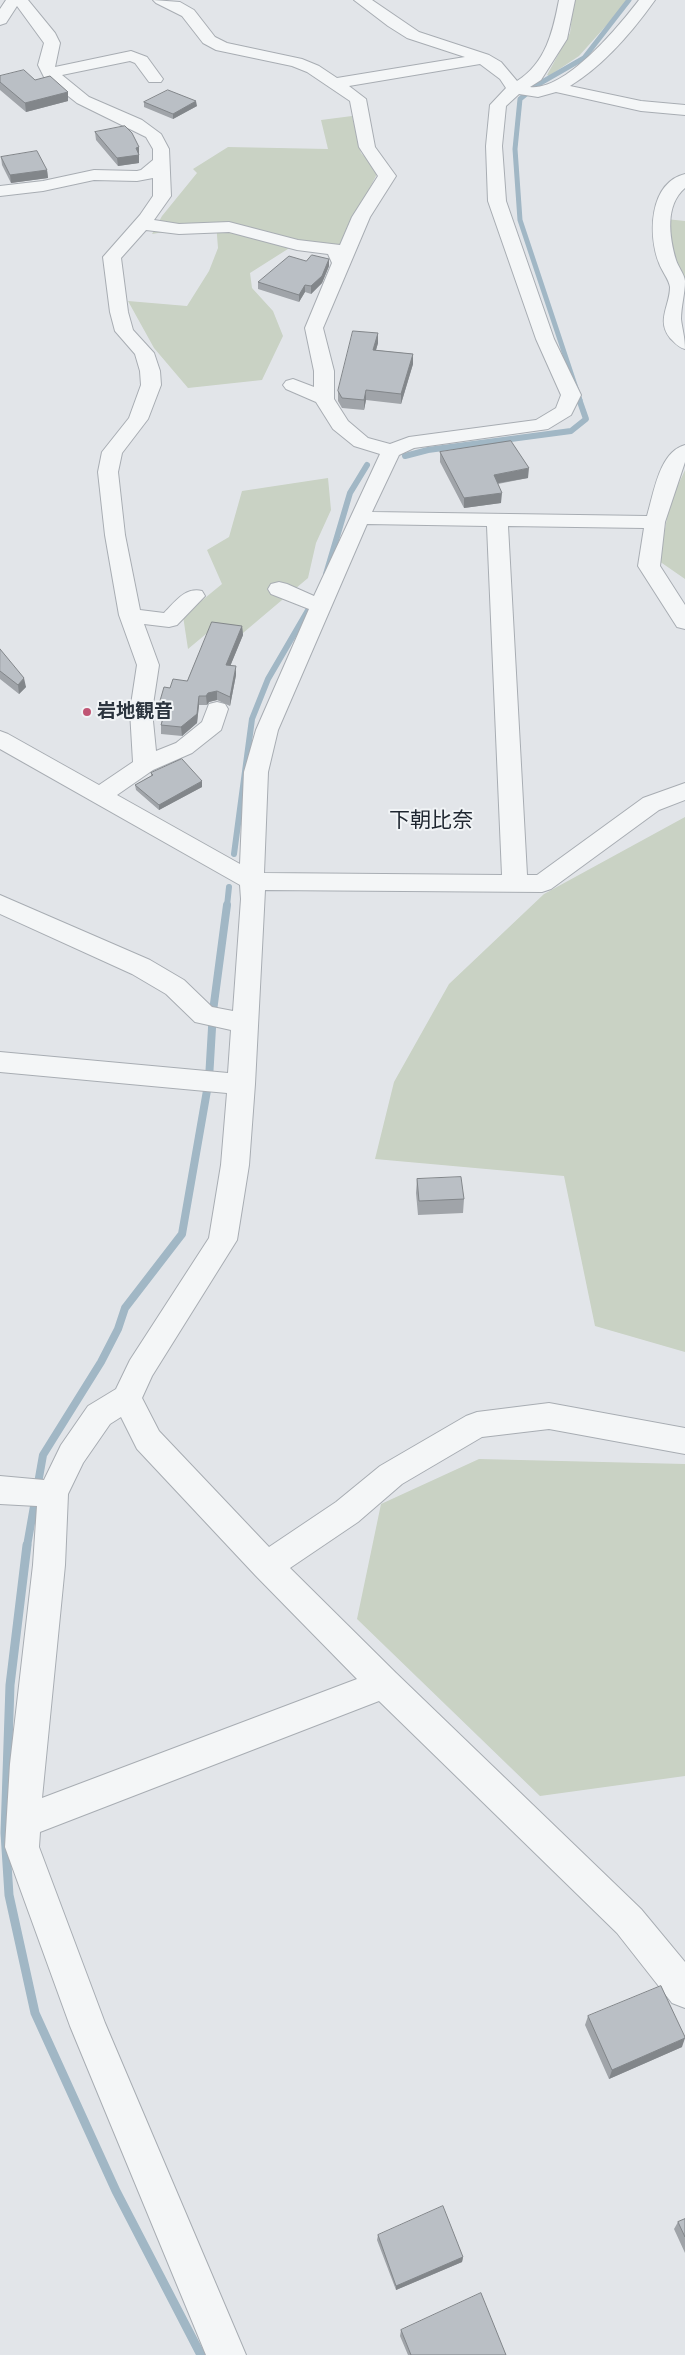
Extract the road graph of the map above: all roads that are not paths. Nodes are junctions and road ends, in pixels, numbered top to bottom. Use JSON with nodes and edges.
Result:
{"nodes":[{"id":1,"x":15,"y":0,"type":"edge"},
{"id":2,"x":161,"y":0,"type":"edge"},
{"id":3,"x":362,"y":0,"type":"edge"},
{"id":4,"x":567,"y":0,"type":"edge"},
{"id":5,"x":647,"y":0,"type":"edge"},
{"id":6,"x":0,"y":20,"type":"edge"},
{"id":7,"x":484,"y":58,"type":"junction"},
{"id":8,"x":49,"y":73,"type":"junction"},
{"id":9,"x":155,"y":79,"type":"dead end"},
{"id":10,"x":336,"y":83,"type":"junction"},
{"id":11,"x":515,"y":89,"type":"junction"},
{"id":12,"x":548,"y":90,"type":"junction"},
{"id":13,"x":685,"y":110,"type":"edge"},
{"id":14,"x":161,"y":162,"type":"junction"},
{"id":15,"x":685,"y":179,"type":"edge"},
{"id":16,"x":0,"y":191,"type":"edge"},
{"id":17,"x":141,"y":224,"type":"junction"},
{"id":18,"x":342,"y":264,"type":"junction"},
{"id":19,"x":685,"y":343,"type":"edge"},
{"id":20,"x":294,"y":385,"type":"dead end"},
{"id":21,"x":324,"y":398,"type":"junction"},
{"id":22,"x":391,"y":451,"type":"junction"},
{"id":23,"x":685,"y":451,"type":"edge"},
{"id":24,"x":358,"y":518,"type":"junction"},
{"id":25,"x":497,"y":521,"type":"junction"},
{"id":26,"x":655,"y":522,"type":"junction"},
{"id":27,"x":279,"y":589,"type":"dead end"},
{"id":28,"x":194,"y":596,"type":"dead end"},
{"id":29,"x":315,"y":604,"type":"junction"},
{"id":30,"x":130,"y":615,"type":"junction"},
{"id":31,"x":685,"y":622,"type":"edge"},
{"id":32,"x":217,"y":710,"type":"dead end"},
{"id":33,"x":0,"y":739,"type":"edge"},
{"id":34,"x":145,"y":765,"type":"junction"},
{"id":35,"x":685,"y":791,"type":"edge"},
{"id":36,"x":98,"y":796,"type":"junction"},
{"id":37,"x":252,"y":881,"type":"junction"},
{"id":38,"x":515,"y":884,"type":"junction"},
{"id":39,"x":0,"y":904,"type":"edge"},
{"id":40,"x":237,"y":1021,"type":"junction"},
{"id":41,"x":0,"y":1062,"type":"edge"},
{"id":42,"x":234,"y":1083,"type":"junction"},
{"id":43,"x":127,"y":1398,"type":"junction"},
{"id":44,"x":685,"y":1441,"type":"edge"},
{"id":45,"x":29,"y":1493,"type":"edge"},
{"id":46,"x":267,"y":1566,"type":"junction"},
{"id":47,"x":384,"y":1684,"type":"junction"},
{"id":48,"x":16,"y":1841,"type":"edge"},
{"id":49,"x":685,"y":1990,"type":"edge"},
{"id":50,"x":226,"y":2355,"type":"edge"}],
"edges":[{"from":1,"to":6,"type":"street"},
{"from":1,"to":8,"type":"street"},
{"from":2,"to":10,"type":"street"},
{"from":3,"to":7,"type":"street"},
{"from":4,"to":11,"type":"street"},
{"from":5,"to":12,"type":"street"},
{"from":7,"to":10,"type":"street"},
{"from":7,"to":11,"type":"street"},
{"from":8,"to":9,"type":"street"},
{"from":8,"to":14,"type":"street"},
{"from":10,"to":18,"type":"street"},
{"from":11,"to":12,"type":"street"},
{"from":11,"to":22,"type":"street"},
{"from":12,"to":13,"type":"street"},
{"from":14,"to":16,"type":"street"},
{"from":14,"to":17,"type":"street"},
{"from":15,"to":19,"type":"street"},
{"from":17,"to":18,"type":"street"},
{"from":17,"to":30,"type":"street"},
{"from":18,"to":21,"type":"street"},
{"from":20,"to":21,"type":"street"},
{"from":21,"to":22,"type":"street"},
{"from":22,"to":24,"type":"street"},
{"from":23,"to":26,"type":"street"},
{"from":24,"to":25,"type":"street"},
{"from":24,"to":29,"type":"street"},
{"from":25,"to":26,"type":"street"},
{"from":25,"to":38,"type":"street"},
{"from":26,"to":31,"type":"street"},
{"from":27,"to":29,"type":"street"},
{"from":28,"to":30,"type":"street"},
{"from":29,"to":37,"type":"street"},
{"from":30,"to":34,"type":"street"},
{"from":32,"to":34,"type":"street"},
{"from":33,"to":36,"type":"street"},
{"from":34,"to":36,"type":"street"},
{"from":35,"to":38,"type":"street"},
{"from":36,"to":37,"type":"street"},
{"from":37,"to":38,"type":"street"},
{"from":37,"to":40,"type":"street"},
{"from":39,"to":40,"type":"street"},
{"from":40,"to":42,"type":"street"},
{"from":41,"to":42,"type":"street"},
{"from":42,"to":43,"type":"street"},
{"from":43,"to":45,"type":"street"},
{"from":43,"to":46,"type":"street"},
{"from":44,"to":46,"type":"street"},
{"from":45,"to":48,"type":"street"},
{"from":46,"to":47,"type":"street"},
{"from":47,"to":48,"type":"street"},
{"from":47,"to":49,"type":"street"},
{"from":48,"to":50,"type":"street"}]}
